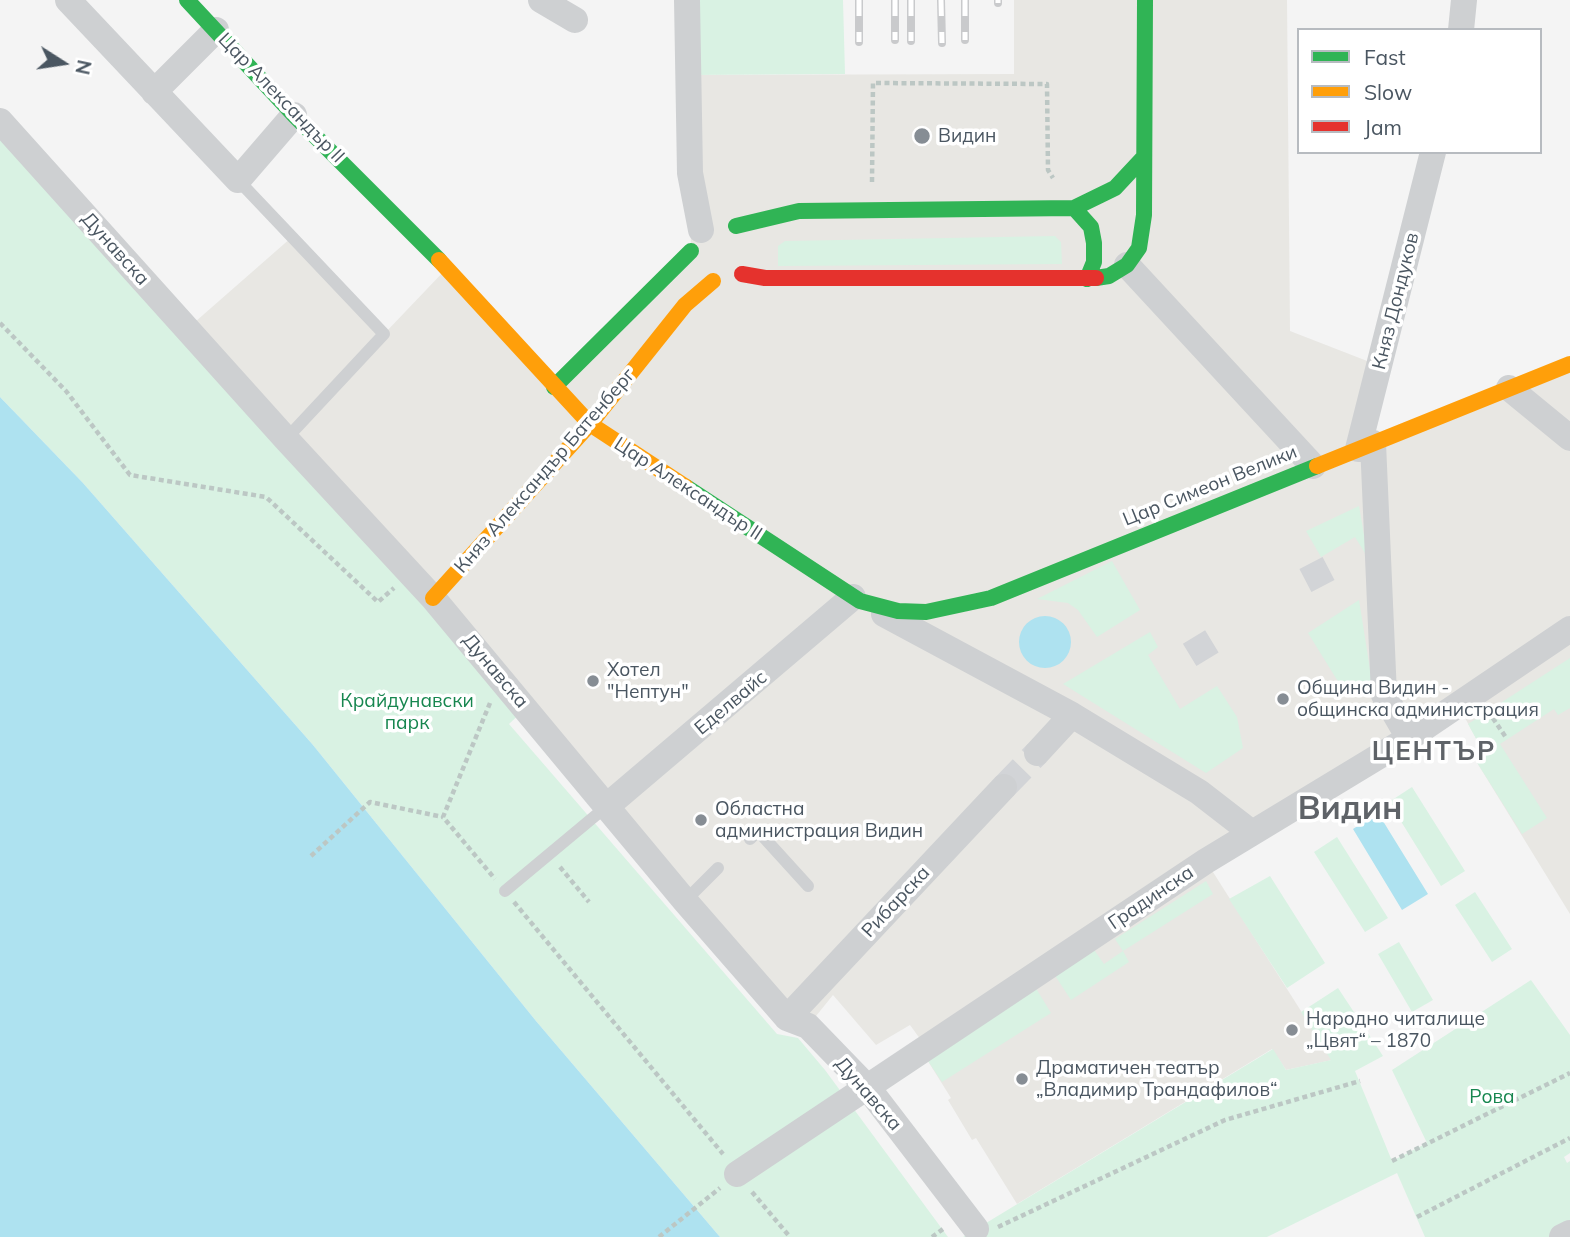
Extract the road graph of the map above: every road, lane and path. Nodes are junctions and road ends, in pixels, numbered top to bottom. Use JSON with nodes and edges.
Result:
{"nodes":[{"id":1,"x":68,"y":0,"type":"edge"},
{"id":2,"x":187,"y":0,"type":"edge"},
{"id":3,"x":541,"y":0,"type":"edge"},
{"id":4,"x":687,"y":0,"type":"edge"},
{"id":5,"x":1145,"y":0,"type":"edge"},
{"id":6,"x":1464,"y":0,"type":"edge"},
{"id":7,"x":575,"y":20,"type":"dead end"},
{"id":8,"x":1461,"y":28,"type":"edge"},
{"id":9,"x":216,"y":30,"type":"junction"},
{"id":10,"x":154,"y":92,"type":"junction"},
{"id":11,"x":294,"y":115,"type":"junction"},
{"id":12,"x":0,"y":121,"type":"edge"},
{"id":13,"x":1433,"y":154,"type":"edge"},
{"id":14,"x":1143,"y":158,"type":"junction"},
{"id":15,"x":872,"y":173,"type":"dead end"},
{"id":16,"x":238,"y":180,"type":"junction"},
{"id":17,"x":1074,"y":208,"type":"junction"},
{"id":18,"x":736,"y":226,"type":"junction"},
{"id":19,"x":696,"y":240,"type":"junction"},
{"id":20,"x":749,"y":240,"type":"dead end"},
{"id":21,"x":751,"y":258,"type":"dead end"},
{"id":22,"x":1127,"y":265,"type":"junction"},
{"id":23,"x":742,"y":274,"type":"junction"},
{"id":24,"x":1087,"y":279,"type":"junction"},
{"id":25,"x":712,"y":281,"type":"junction"},
{"id":26,"x":0,"y":323,"type":"edge"},
{"id":27,"x":1570,"y":364,"type":"edge"},
{"id":28,"x":554,"y":387,"type":"junction"},
{"id":29,"x":1509,"y":388,"type":"junction"},
{"id":30,"x":590,"y":424,"type":"junction"},
{"id":31,"x":1570,"y":438,"type":"edge"},
{"id":32,"x":286,"y":439,"type":"junction"},
{"id":33,"x":1365,"y":446,"type":"junction"},
{"id":34,"x":1313,"y":466,"type":"junction"},
{"id":35,"x":410,"y":573,"type":"junction"},
{"id":36,"x":433,"y":598,"type":"junction"},
{"id":37,"x":856,"y":599,"type":"junction"},
{"id":38,"x":1570,"y":629,"type":"edge"},
{"id":39,"x":494,"y":694,"type":"dead end"},
{"id":40,"x":1488,"y":710,"type":"dead end"},
{"id":41,"x":1072,"y":715,"type":"junction"},
{"id":42,"x":1409,"y":738,"type":"junction"},
{"id":43,"x":1507,"y":739,"type":"dead end"},
{"id":44,"x":1037,"y":753,"type":"tunnel mouth"},
{"id":45,"x":1004,"y":787,"type":"tunnel mouth"},
{"id":46,"x":607,"y":806,"type":"junction"},
{"id":47,"x":443,"y":817,"type":"junction"},
{"id":48,"x":1252,"y":833,"type":"junction"},
{"id":49,"x":750,"y":839,"type":"dead end"},
{"id":50,"x":550,"y":855,"type":"junction"},
{"id":51,"x":311,"y":856,"type":"dead end"},
{"id":52,"x":718,"y":868,"type":"dead end"},
{"id":53,"x":808,"y":886,"type":"dead end"},
{"id":54,"x":505,"y":891,"type":"junction"},
{"id":55,"x":685,"y":901,"type":"junction"},
{"id":56,"x":589,"y":902,"type":"dead end"},
{"id":57,"x":797,"y":1022,"type":"junction"},
{"id":58,"x":1570,"y":1073,"type":"edge"},
{"id":59,"x":1360,"y":1082,"type":"dead end"},
{"id":60,"x":867,"y":1088,"type":"junction"},
{"id":61,"x":1570,"y":1138,"type":"edge"},
{"id":62,"x":1392,"y":1161,"type":"dead end"},
{"id":63,"x":737,"y":1174,"type":"junction"},
{"id":64,"x":1417,"y":1217,"type":"dead end"},
{"id":65,"x":943,"y":1229,"type":"dead end"},
{"id":66,"x":984,"y":1229,"type":"joint"},
{"id":67,"x":1570,"y":1233,"type":"edge"},
{"id":68,"x":659,"y":1237,"type":"edge"},
{"id":69,"x":790,"y":1237,"type":"edge"},
{"id":70,"x":932,"y":1237,"type":"edge"},
{"id":71,"x":1562,"y":1237,"type":"edge"}],
"edges":[{"from":1,"to":10,"type":"street"},
{"from":2,"to":9,"type":"street","name":"Цар Александър II"},
{"from":3,"to":7,"type":"street"},
{"from":4,"to":19,"type":"street"},
{"from":5,"to":14,"type":"street"},
{"from":6,"to":8,"type":"street"},
{"from":9,"to":10,"type":"street"},
{"from":9,"to":11,"type":"street","name":"Цар Александър II"},
{"from":10,"to":16,"type":"street"},
{"from":11,"to":16,"type":"street"},
{"from":11,"to":28,"type":"street","name":"Цар Александър II"},
{"from":12,"to":32,"type":"street","name":"Дунавска"},
{"from":13,"to":33,"type":"street","name":"Княз Дондуков"},
{"from":14,"to":17,"type":"street"},
{"from":14,"to":22,"type":"street"},
{"from":15,"to":17,"type":"path"},
{"from":16,"to":32,"type":"lane"},
{"from":17,"to":18,"type":"street"},
{"from":17,"to":24,"type":"street"},
{"from":18,"to":19,"type":"street"},
{"from":18,"to":20,"type":"street"},
{"from":19,"to":25,"type":"street"},
{"from":19,"to":28,"type":"street"},
{"from":21,"to":23,"type":"street"},
{"from":22,"to":24,"type":"street","name":"Княз Александър Батенберг"},
{"from":22,"to":34,"type":"street"},
{"from":23,"to":24,"type":"street","name":"Княз Александър Батенберг"},
{"from":23,"to":25,"type":"street","name":"Княз Александър Батенберг"},
{"from":25,"to":30,"type":"street","name":"Княз Александър Батенберг"},
{"from":26,"to":35,"type":"path"},
{"from":27,"to":29,"type":"street","name":"Цар Симеон Велики"},
{"from":28,"to":30,"type":"street","name":"Цар Александър II"},
{"from":29,"to":31,"type":"street"},
{"from":29,"to":33,"type":"street","name":"Цар Симеон Велики"},
{"from":30,"to":36,"type":"street","name":"Княз Александър Батенберг"},
{"from":30,"to":37,"type":"street","name":"Цар Александър II"},
{"from":32,"to":35,"type":"street","name":"Дунавска"},
{"from":33,"to":34,"type":"street","name":"Цар Симеон Велики"},
{"from":33,"to":42,"type":"street","name":"Княз Дондуков"},
{"from":34,"to":37,"type":"street","name":"Цар Симеон Велики"},
{"from":35,"to":36,"type":"street","name":"Дунавска"},
{"from":36,"to":46,"type":"street","name":"Дунавска"},
{"from":37,"to":41,"type":"street","name":"Цар Александър II"},
{"from":37,"to":46,"type":"street","name":"Еделвайс"},
{"from":38,"to":42,"type":"street","name":"Градинска"},
{"from":39,"to":47,"type":"path"},
{"from":40,"to":43,"type":"path"},
{"from":41,"to":44,"type":"street"},
{"from":41,"to":48,"type":"street","name":"Цар Александър II"},
{"from":42,"to":48,"type":"street","name":"Градинска"},
{"from":45,"to":57,"type":"street","name":"Рибарска"},
{"from":46,"to":50,"type":"lane"},
{"from":46,"to":55,"type":"street","name":"Дунавска"},
{"from":47,"to":51,"type":"path"},
{"from":47,"to":54,"type":"path"},
{"from":48,"to":60,"type":"street","name":"Градинска"},
{"from":49,"to":53,"type":"lane"},
{"from":50,"to":54,"type":"lane"},
{"from":50,"to":56,"type":"path"},
{"from":52,"to":55,"type":"lane"},
{"from":54,"to":63,"type":"path"},
{"from":55,"to":57,"type":"street","name":"Дунавска"},
{"from":57,"to":60,"type":"street","name":"Дунавска"},
{"from":58,"to":62,"type":"path"},
{"from":59,"to":66,"type":"path"},
{"from":60,"to":63,"type":"street","name":"Градинска"},
{"from":60,"to":66,"type":"street","name":"Дунавска"},
{"from":61,"to":64,"type":"path"},
{"from":63,"to":68,"type":"path"},
{"from":63,"to":69,"type":"path"},
{"from":65,"to":70,"type":"path"},
{"from":67,"to":71,"type":"street"}]}
